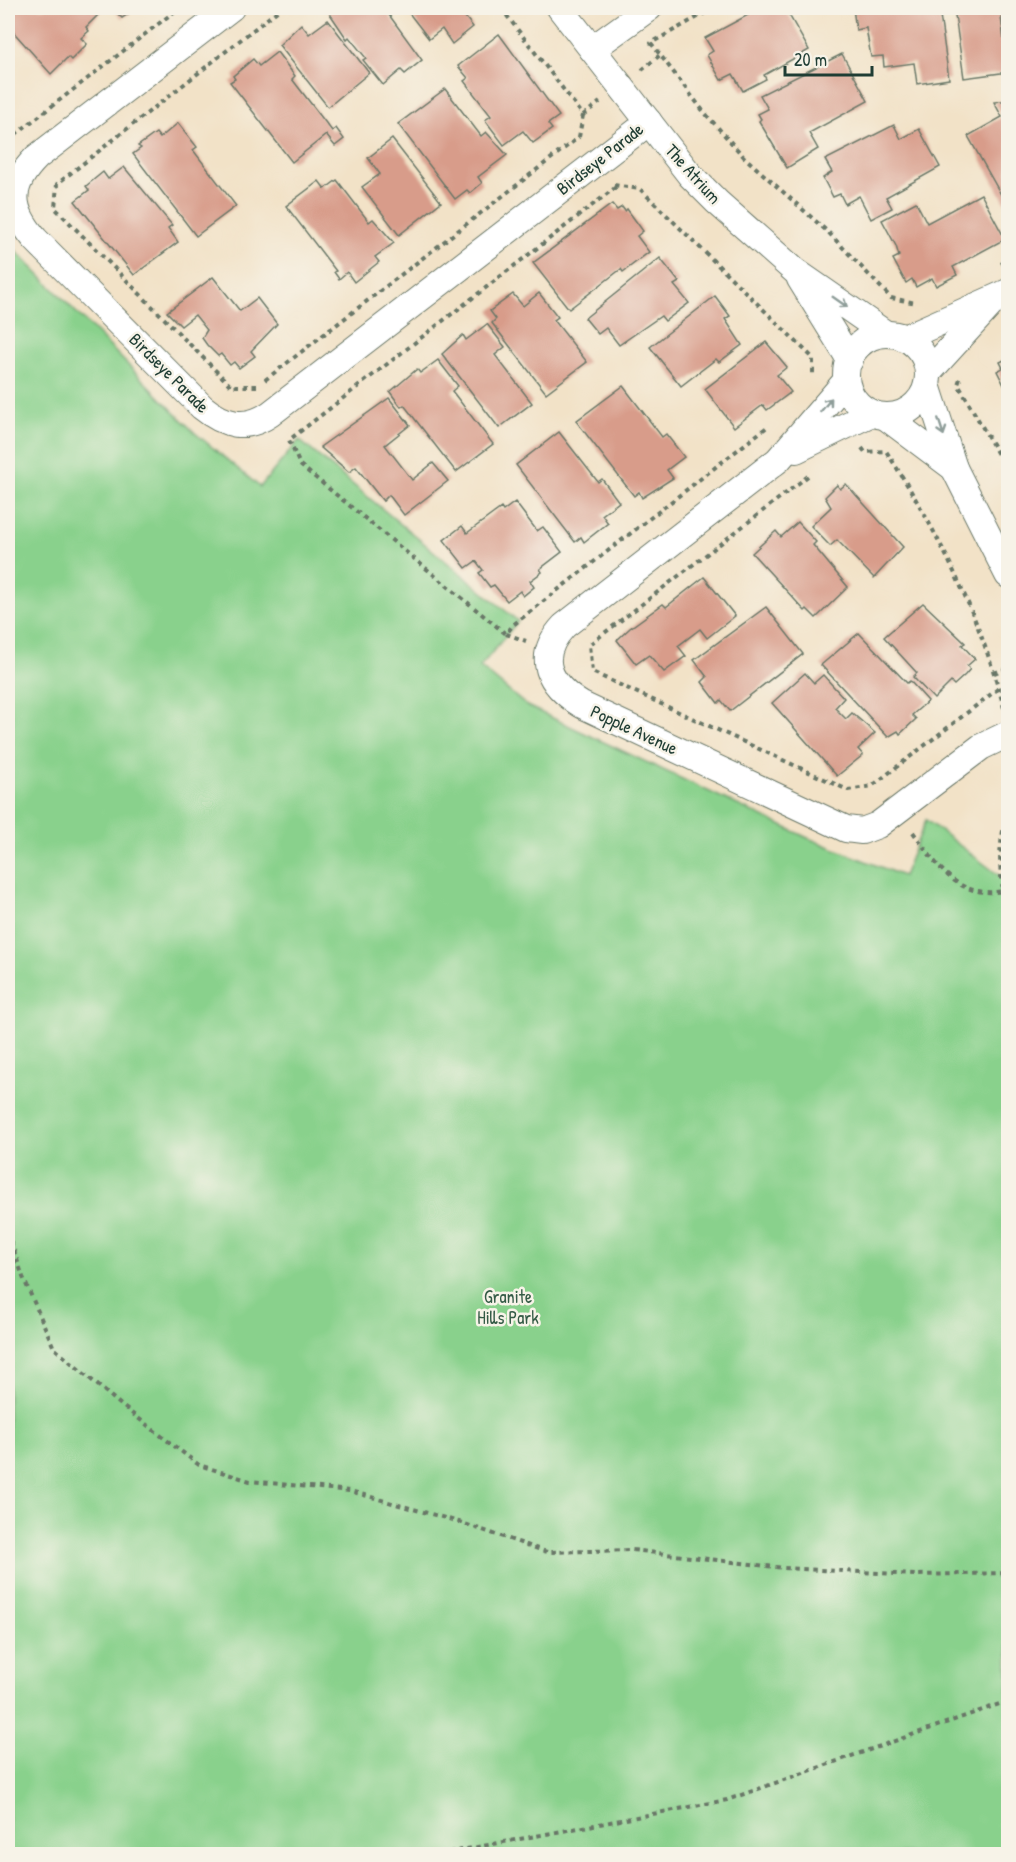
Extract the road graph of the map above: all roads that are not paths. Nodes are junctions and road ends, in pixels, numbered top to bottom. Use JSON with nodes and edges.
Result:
{"nodes":[{"id":1,"x":231,"y":8,"type":"edge"},
{"id":2,"x":560,"y":8,"type":"edge"},
{"id":3,"x":649,"y":8,"type":"edge"},
{"id":4,"x":592,"y":49,"type":"junction"},
{"id":5,"x":649,"y":122,"type":"junction"},
{"id":6,"x":795,"y":271,"type":"junction"},
{"id":7,"x":1003,"y":294,"type":"edge"},
{"id":8,"x":895,"y":336,"type":"junction"},
{"id":9,"x":848,"y":370,"type":"junction"},
{"id":10,"x":928,"y":379,"type":"junction"},
{"id":11,"x":879,"y":415,"type":"junction"},
{"id":12,"x":778,"y":460,"type":"junction"},
{"id":13,"x":954,"y":468,"type":"junction"},
{"id":14,"x":1008,"y":575,"type":"edge"},
{"id":15,"x":1007,"y":724,"type":"edge"}],
"edges":[{"from":1,"to":5,"type":"street","name":"Birdseye Parade"},
{"from":2,"to":4,"type":"street","name":"The Atrium"},
{"from":3,"to":4,"type":"street"},
{"from":4,"to":5,"type":"street","name":"The Atrium"},
{"from":5,"to":6,"type":"street","name":"The Atrium"},
{"from":6,"to":8,"type":"street","name":"The Atrium","one_way":true},
{"from":6,"to":9,"type":"street","name":"The Atrium"},
{"from":7,"to":8,"type":"street"},
{"from":7,"to":10,"type":"street"},
{"from":8,"to":9,"type":"street"},
{"from":8,"to":10,"type":"street"},
{"from":9,"to":11,"type":"street"},
{"from":12,"to":9,"type":"street","name":"Popple Avenue","one_way":true},
{"from":10,"to":11,"type":"street"},
{"from":10,"to":13,"type":"street","one_way":true},
{"from":11,"to":12,"type":"street","name":"Popple Avenue"},
{"from":11,"to":13,"type":"street"},
{"from":12,"to":15,"type":"street","name":"Popple Avenue"},
{"from":13,"to":14,"type":"street"}]}
